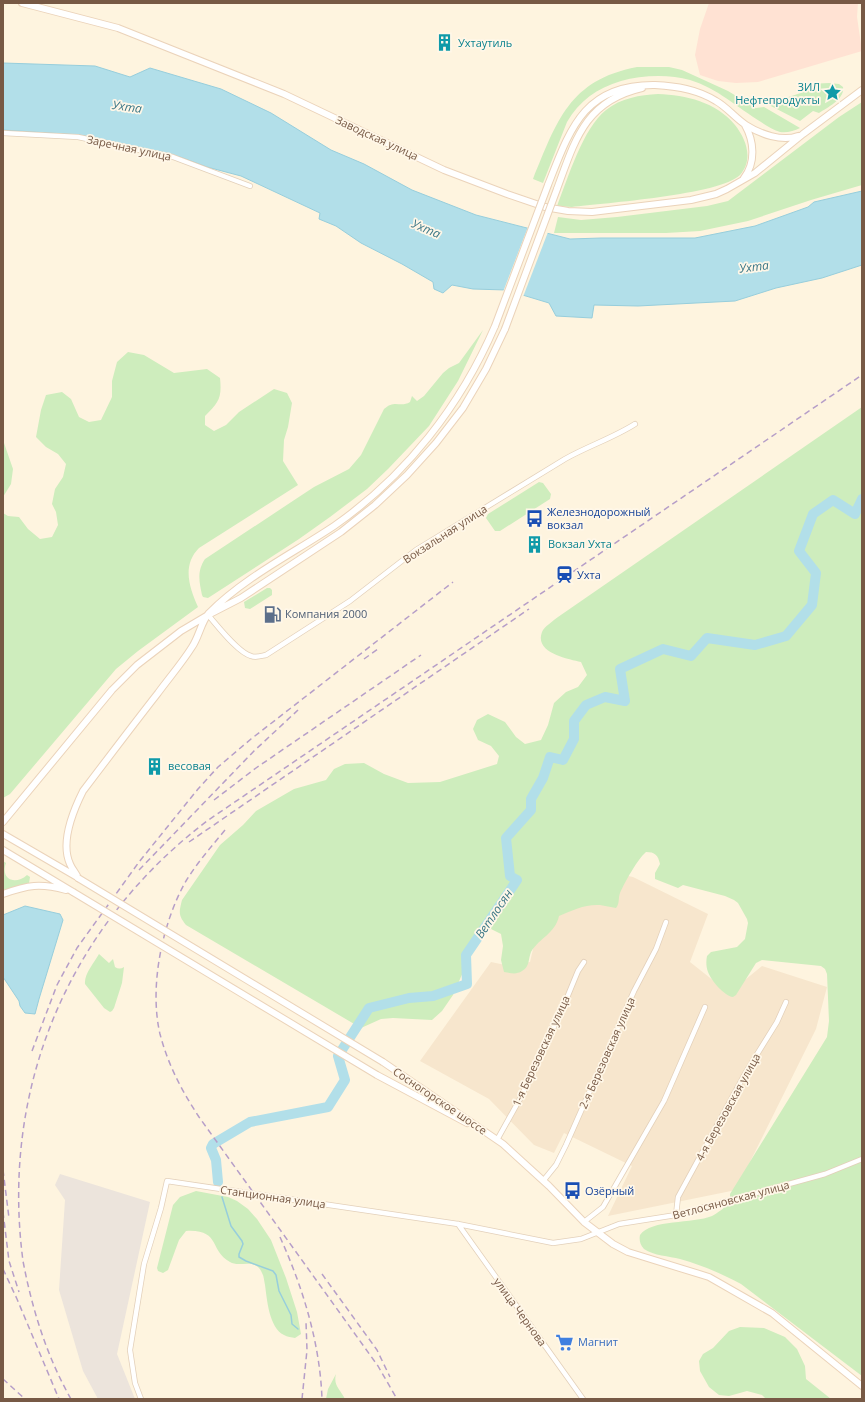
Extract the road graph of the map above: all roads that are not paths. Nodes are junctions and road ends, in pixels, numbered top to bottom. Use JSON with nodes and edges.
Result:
{"nodes":[{"id":1,"x":22,"y":3,"type":"edge"},
{"id":2,"x":666,"y":86,"type":"junction"},
{"id":3,"x":862,"y":90,"type":"edge"},
{"id":4,"x":745,"y":125,"type":"junction"},
{"id":5,"x":3,"y":133,"type":"edge"},
{"id":6,"x":803,"y":134,"type":"junction"},
{"id":7,"x":738,"y":183,"type":"junction"},
{"id":8,"x":250,"y":186,"type":"dead end"},
{"id":9,"x":635,"y":424,"type":"dead end"},
{"id":10,"x":208,"y":615,"type":"junction"},
{"id":11,"x":3,"y":822,"type":"edge"},
{"id":12,"x":3,"y":834,"type":"edge"},
{"id":13,"x":3,"y":850,"type":"edge"},
{"id":14,"x":78,"y":878,"type":"junction"},
{"id":15,"x":73,"y":892,"type":"junction"},
{"id":16,"x":3,"y":894,"type":"edge"},
{"id":17,"x":666,"y":922,"type":"dead end"},
{"id":18,"x":584,"y":962,"type":"dead end"},
{"id":19,"x":786,"y":1002,"type":"dead end"},
{"id":20,"x":705,"y":1007,"type":"dead end"},
{"id":21,"x":497,"y":1140,"type":"junction"},
{"id":22,"x":862,"y":1159,"type":"edge"},
{"id":23,"x":543,"y":1181,"type":"junction"},
{"id":24,"x":676,"y":1215,"type":"junction"},
{"id":25,"x":584,"y":1222,"type":"junction"},
{"id":26,"x":458,"y":1224,"type":"junction"},
{"id":27,"x":597,"y":1232,"type":"junction"},
{"id":28,"x":862,"y":1386,"type":"edge"},
{"id":29,"x":141,"y":1399,"type":"edge"},
{"id":30,"x":583,"y":1399,"type":"edge"}],
"edges":[{"from":1,"to":7,"type":"street","name":"Заводская улица"},
{"from":2,"to":4,"type":"street"},
{"from":2,"to":10,"type":"street","bridge":true},
{"from":2,"to":10,"type":"street","bridge":true},
{"from":3,"to":6,"type":"street","name":"Заводская улица"},
{"from":4,"to":6,"type":"street"},
{"from":4,"to":7,"type":"street"},
{"from":5,"to":8,"type":"street","name":"Заречная улица"},
{"from":6,"to":7,"type":"street","name":"Заводская улица"},
{"from":9,"to":10,"type":"street","name":"Вокзальная улица"},
{"from":10,"to":11,"type":"street"},
{"from":10,"to":14,"type":"street"},
{"from":12,"to":14,"type":"street","name":"Сосногорское шоссе"},
{"from":13,"to":15,"type":"street","name":"Сосногорское шоссе"},
{"from":14,"to":21,"type":"street","name":"Сосногорское шоссе","bridge":true},
{"from":15,"to":16,"type":"street"},
{"from":15,"to":21,"type":"street","name":"Сосногорское шоссе","bridge":true},
{"from":17,"to":23,"type":"street","name":"2-я Березовская улица"},
{"from":18,"to":21,"type":"street","name":"1-я Березовская улица"},
{"from":19,"to":24,"type":"street","name":"4-я Березовская улица"},
{"from":20,"to":25,"type":"street"},
{"from":21,"to":23,"type":"street","name":"Сосногорское шоссе"},
{"from":22,"to":24,"type":"street","name":"Ветлосяновская улица"},
{"from":23,"to":25,"type":"street","name":"Сосногорское шоссе"},
{"from":24,"to":27,"type":"street","name":"Ветлосяновская улица"},
{"from":25,"to":27,"type":"street","name":"Сосногорское шоссе"},
{"from":26,"to":27,"type":"street","name":"Станционная улица"},
{"from":26,"to":29,"type":"street","name":"Станционная улица"},
{"from":26,"to":30,"type":"street","name":"улица Чернова"},
{"from":27,"to":28,"type":"street","name":"Сосногорское шоссе"}]}
